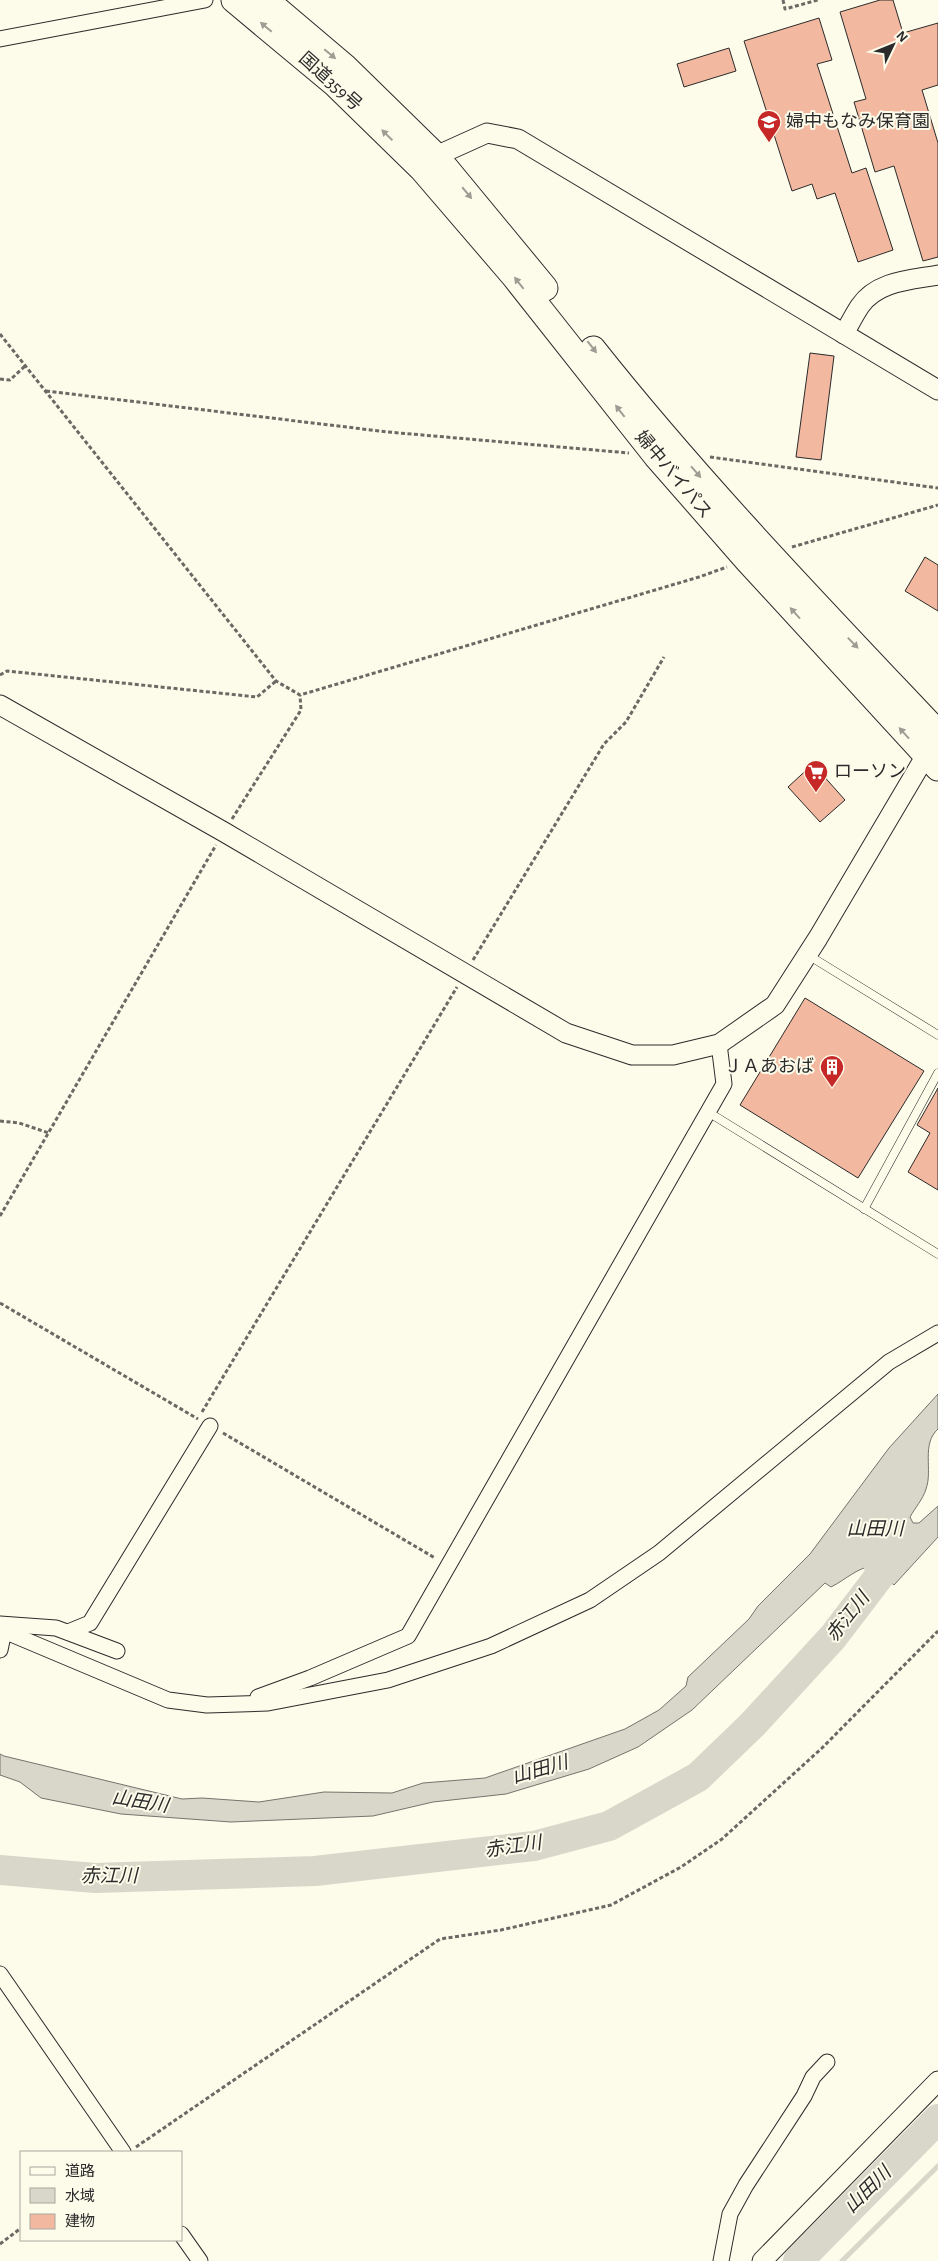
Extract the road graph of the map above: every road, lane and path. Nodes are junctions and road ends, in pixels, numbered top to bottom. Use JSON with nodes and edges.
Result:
{"nodes":[{"id":1,"x":205,"y":0,"type":"edge"},
{"id":2,"x":234,"y":0,"type":"edge"},
{"id":3,"x":266,"y":0,"type":"edge"},
{"id":4,"x":783,"y":0,"type":"edge"},
{"id":5,"x":818,"y":0,"type":"edge"},
{"id":6,"x":0,"y":39,"type":"edge"},
{"id":7,"x":429,"y":163,"type":"junction"},
{"id":8,"x":938,"y":275,"type":"edge"},
{"id":9,"x":0,"y":334,"type":"edge"},
{"id":10,"x":844,"y":334,"type":"junction"},
{"id":11,"x":25,"y":366,"type":"junction"},
{"id":12,"x":0,"y":379,"type":"edge"},
{"id":13,"x":938,"y":390,"type":"edge"},
{"id":14,"x":45,"y":391,"type":"junction"},
{"id":15,"x":668,"y":455,"type":"junction"},
{"id":16,"x":938,"y":488,"type":"edge"},
{"id":17,"x":938,"y":505,"type":"edge"},
{"id":18,"x":757,"y":557,"type":"junction"},
{"id":19,"x":664,"y":656,"type":"dead end"},
{"id":20,"x":0,"y":675,"type":"edge"},
{"id":21,"x":276,"y":681,"type":"junction"},
{"id":22,"x":300,"y":695,"type":"junction"},
{"id":23,"x":0,"y":705,"type":"edge"},
{"id":24,"x":935,"y":748,"type":"edge"},
{"id":25,"x":224,"y":832,"type":"junction"},
{"id":26,"x":808,"y":955,"type":"junction"},
{"id":27,"x":465,"y":973,"type":"junction"},
{"id":28,"x":938,"y":1035,"type":"edge"},
{"id":29,"x":719,"y":1044,"type":"junction"},
{"id":30,"x":938,"y":1073,"type":"edge"},
{"id":31,"x":708,"y":1112,"type":"junction"},
{"id":32,"x":0,"y":1121,"type":"edge"},
{"id":33,"x":49,"y":1133,"type":"junction"},
{"id":34,"x":864,"y":1209,"type":"junction"},
{"id":35,"x":0,"y":1216,"type":"edge"},
{"id":36,"x":938,"y":1254,"type":"edge"},
{"id":37,"x":938,"y":1333,"type":"edge"},
{"id":38,"x":204,"y":1423,"type":"joint"},
{"id":39,"x":0,"y":1624,"type":"edge"},
{"id":40,"x":938,"y":1631,"type":"edge"},
{"id":41,"x":68,"y":1632,"type":"junction"},
{"id":42,"x":0,"y":1650,"type":"edge"},
{"id":43,"x":117,"y":1651,"type":"dead end"},
{"id":44,"x":239,"y":1704,"type":"junction"},
{"id":45,"x":0,"y":1974,"type":"edge"},
{"id":46,"x":826,"y":2062,"type":"dead end"},
{"id":47,"x":938,"y":2081,"type":"edge"},
{"id":48,"x":122,"y":2151,"type":"edge"},
{"id":49,"x":130,"y":2151,"type":"edge"},
{"id":50,"x":20,"y":2229,"type":"edge"},
{"id":51,"x":182,"y":2235,"type":"edge"},
{"id":52,"x":0,"y":2244,"type":"edge"},
{"id":53,"x":200,"y":2261,"type":"edge"},
{"id":54,"x":721,"y":2261,"type":"edge"},
{"id":55,"x":762,"y":2261,"type":"edge"}],
"edges":[{"from":1,"to":6,"type":"street"},
{"from":7,"to":2,"type":"highway","name":"国道359号","one_way":true},
{"from":3,"to":7,"type":"highway","name":"国道359号","one_way":true},
{"from":4,"to":5,"type":"path"},
{"from":7,"to":10,"type":"street"},
{"from":7,"to":15,"type":"highway","name":"婦中バイパス"},
{"from":8,"to":10,"type":"street"},
{"from":9,"to":11,"type":"path"},
{"from":10,"to":13,"type":"street"},
{"from":11,"to":12,"type":"path"},
{"from":11,"to":14,"type":"path"},
{"from":14,"to":15,"type":"path"},
{"from":14,"to":21,"type":"path"},
{"from":15,"to":16,"type":"path"},
{"from":15,"to":18,"type":"highway","name":"婦中バイパス"},
{"from":17,"to":18,"type":"path"},
{"from":18,"to":22,"type":"path"},
{"from":18,"to":24,"type":"highway","name":"婦中バイパス"},
{"from":19,"to":27,"type":"path"},
{"from":20,"to":21,"type":"path"},
{"from":21,"to":22,"type":"path"},
{"from":22,"to":25,"type":"path"},
{"from":23,"to":25,"type":"street"},
{"from":24,"to":26,"type":"street"},
{"from":25,"to":27,"type":"street"},
{"from":25,"to":33,"type":"path"},
{"from":26,"to":28,"type":"lane"},
{"from":26,"to":29,"type":"street"},
{"from":27,"to":29,"type":"street"},
{"from":27,"to":38,"type":"path"},
{"from":29,"to":31,"type":"street"},
{"from":30,"to":34,"type":"lane"},
{"from":31,"to":34,"type":"lane"},
{"from":31,"to":44,"type":"street"},
{"from":32,"to":33,"type":"path"},
{"from":33,"to":35,"type":"path"},
{"from":34,"to":36,"type":"lane"},
{"from":37,"to":44,"type":"street"},
{"from":38,"to":41,"type":"street"},
{"from":39,"to":41,"type":"street"},
{"from":40,"to":49,"type":"path"},
{"from":41,"to":43,"type":"street"},
{"from":42,"to":44,"type":"street"},
{"from":45,"to":48,"type":"street"},
{"from":46,"to":54,"type":"street"},
{"from":47,"to":55,"type":"street"},
{"from":50,"to":52,"type":"path"},
{"from":51,"to":53,"type":"street"}]}
